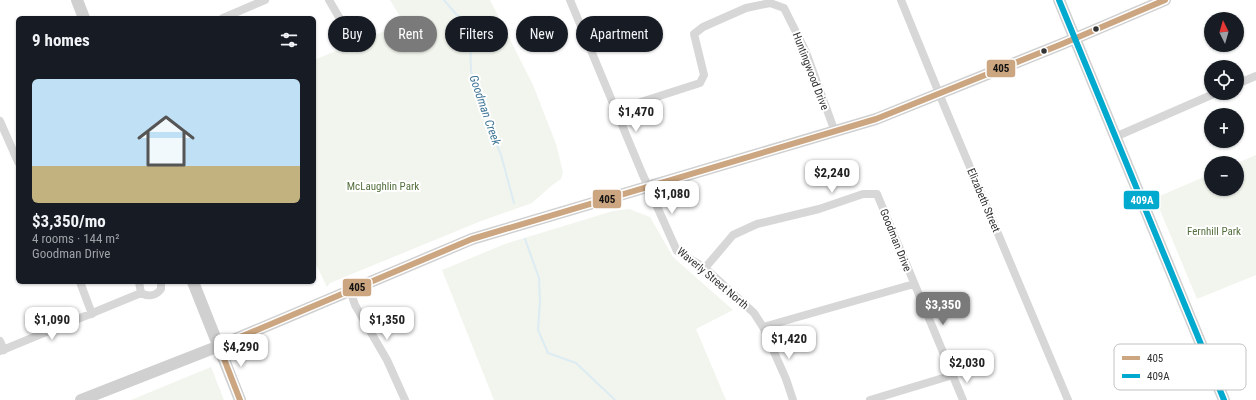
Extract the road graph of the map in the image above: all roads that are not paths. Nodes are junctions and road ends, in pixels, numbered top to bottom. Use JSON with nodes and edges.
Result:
{"nodes":[{"id":1,"x":77,"y":0,"type":"edge"},
{"id":2,"x":265,"y":0,"type":"edge"},
{"id":3,"x":329,"y":0,"type":"edge"},
{"id":4,"x":570,"y":0,"type":"edge"},
{"id":5,"x":901,"y":0,"type":"edge"},
{"id":6,"x":1059,"y":0,"type":"edge"},
{"id":7,"x":1165,"y":0,"type":"edge"},
{"id":8,"x":83,"y":16,"type":"edge"},
{"id":9,"x":228,"y":16,"type":"edge"},
{"id":10,"x":338,"y":16,"type":"edge"},
{"id":11,"x":1074,"y":38,"type":"junction"},
{"id":12,"x":1256,"y":76,"type":"edge"},
{"id":13,"x":1244,"y":81,"type":"edge"},
{"id":14,"x":939,"y":94,"type":"junction"},
{"id":15,"x":1204,"y":98,"type":"edge"},
{"id":16,"x":616,"y":110,"type":"junction"},
{"id":17,"x":0,"y":121,"type":"edge"},
{"id":18,"x":835,"y":132,"type":"junction"},
{"id":19,"x":1115,"y":137,"type":"junction"},
{"id":20,"x":16,"y":157,"type":"edge"},
{"id":21,"x":648,"y":187,"type":"junction"},
{"id":22,"x":705,"y":268,"type":"junction"},
{"id":23,"x":81,"y":284,"type":"edge"},
{"id":24,"x":139,"y":284,"type":"edge"},
{"id":25,"x":161,"y":284,"type":"edge"},
{"id":26,"x":193,"y":284,"type":"edge"},
{"id":27,"x":914,"y":284,"type":"junction"},
{"id":28,"x":350,"y":290,"type":"junction"},
{"id":29,"x":141,"y":293,"type":"junction"},
{"id":30,"x":92,"y":314,"type":"junction"},
{"id":31,"x":763,"y":328,"type":"junction"},
{"id":32,"x":0,"y":341,"type":"edge"},
{"id":33,"x":1201,"y":344,"type":"edge"},
{"id":34,"x":219,"y":346,"type":"junction"},
{"id":35,"x":2,"y":351,"type":"edge"},
{"id":36,"x":953,"y":375,"type":"junction"},
{"id":37,"x":1220,"y":390,"type":"edge"},
{"id":38,"x":80,"y":400,"type":"edge"},
{"id":39,"x":240,"y":400,"type":"edge"},
{"id":40,"x":405,"y":400,"type":"edge"},
{"id":41,"x":793,"y":400,"type":"edge"},
{"id":42,"x":870,"y":400,"type":"edge"},
{"id":43,"x":963,"y":400,"type":"edge"},
{"id":44,"x":1068,"y":400,"type":"edge"},
{"id":45,"x":1224,"y":400,"type":"edge"}],
"edges":[{"from":1,"to":8,"type":"main road"},
{"from":2,"to":9,"type":"street"},
{"from":3,"to":10,"type":"street"},
{"from":4,"to":16,"type":"street","name":"Waverly Street North"},
{"from":5,"to":14,"type":"street","name":"Elizabeth Street"},
{"from":6,"to":11,"type":"main road"},
{"from":7,"to":11,"type":"main road"},
{"from":11,"to":14,"type":"main road"},
{"from":11,"to":19,"type":"main road"},
{"from":12,"to":13,"type":"street"},
{"from":14,"to":18,"type":"main road"},
{"from":14,"to":44,"type":"street","name":"Elizabeth Street"},
{"from":15,"to":19,"type":"street"},
{"from":16,"to":18,"type":"street","name":"Huntingwood Drive"},
{"from":16,"to":21,"type":"street","name":"Waverly Street North"},
{"from":17,"to":20,"type":"street"},
{"from":18,"to":21,"type":"main road"},
{"from":19,"to":33,"type":"main road"},
{"from":21,"to":22,"type":"street","name":"Waverly Street North"},
{"from":21,"to":28,"type":"main road"},
{"from":22,"to":27,"type":"street","name":"Goodman Drive"},
{"from":22,"to":31,"type":"street","name":"Waverly Street North"},
{"from":23,"to":30,"type":"street"},
{"from":24,"to":29,"type":"street"},
{"from":25,"to":29,"type":"street"},
{"from":26,"to":34,"type":"main road"},
{"from":27,"to":31,"type":"street"},
{"from":27,"to":36,"type":"street","name":"Goodman Drive"},
{"from":28,"to":34,"type":"main road"},
{"from":28,"to":40,"type":"street"},
{"from":29,"to":30,"type":"street"},
{"from":30,"to":35,"type":"street"},
{"from":31,"to":41,"type":"street","name":"Waverly Street North"},
{"from":32,"to":35,"type":"street"},
{"from":34,"to":38,"type":"main road"},
{"from":34,"to":39,"type":"main road"},
{"from":36,"to":42,"type":"street"},
{"from":36,"to":43,"type":"street","name":"Goodman Drive"},
{"from":37,"to":45,"type":"main road"}]}
